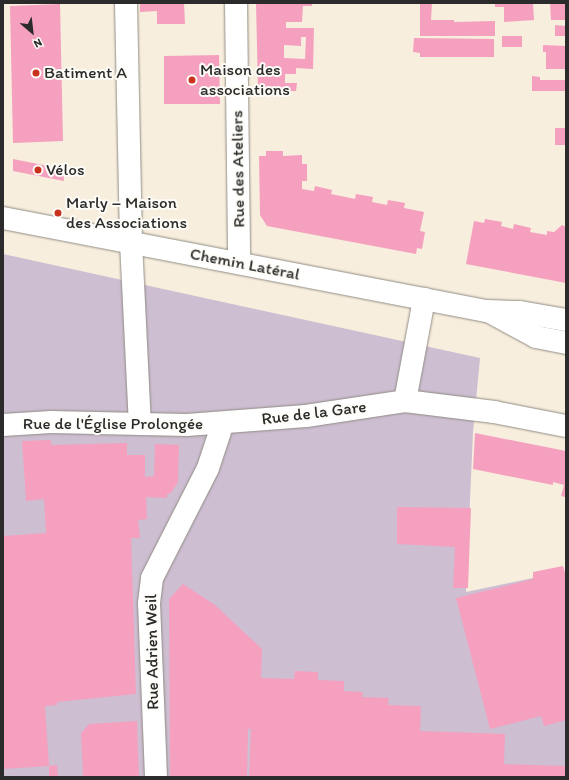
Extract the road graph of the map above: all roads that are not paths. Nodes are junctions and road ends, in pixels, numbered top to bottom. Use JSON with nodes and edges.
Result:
{"nodes":[{"id":1,"x":126,"y":3,"type":"edge"},
{"id":2,"x":236,"y":3,"type":"edge"},
{"id":3,"x":3,"y":218,"type":"edge"},
{"id":4,"x":131,"y":242,"type":"junction"},
{"id":5,"x":239,"y":263,"type":"junction"},
{"id":6,"x":424,"y":299,"type":"junction"},
{"id":7,"x":487,"y":311,"type":"junction"},
{"id":8,"x":566,"y":320,"type":"edge"},
{"id":9,"x":566,"y":343,"type":"edge"},
{"id":10,"x":405,"y":400,"type":"junction"},
{"id":11,"x":223,"y":423,"type":"junction"},
{"id":12,"x":140,"y":424,"type":"junction"},
{"id":13,"x":3,"y":425,"type":"edge"},
{"id":14,"x":566,"y":426,"type":"edge"},
{"id":15,"x":156,"y":777,"type":"edge"}],
"edges":[{"from":1,"to":4,"type":"street"},
{"from":2,"to":5,"type":"street","name":"Rue des Ateliers"},
{"from":3,"to":4,"type":"street","name":"Chemin Latéral"},
{"from":4,"to":5,"type":"street","name":"Chemin Latéral"},
{"from":4,"to":12,"type":"street"},
{"from":5,"to":6,"type":"street","name":"Chemin Latéral"},
{"from":6,"to":7,"type":"street","name":"Chemin Latéral"},
{"from":6,"to":10,"type":"street"},
{"from":7,"to":8,"type":"street","name":"Chemin Latéral"},
{"from":7,"to":9,"type":"street","name":"Chemin Latéral"},
{"from":10,"to":11,"type":"street","name":"Rue de la Gare"},
{"from":10,"to":14,"type":"street","name":"Rue de la Gare"},
{"from":11,"to":12,"type":"street","name":"Rue de l'Église Prolongée"},
{"from":11,"to":15,"type":"street","name":"Rue Adrien Weil"},
{"from":12,"to":13,"type":"street","name":"Rue de l'Église Prolongée"}]}
